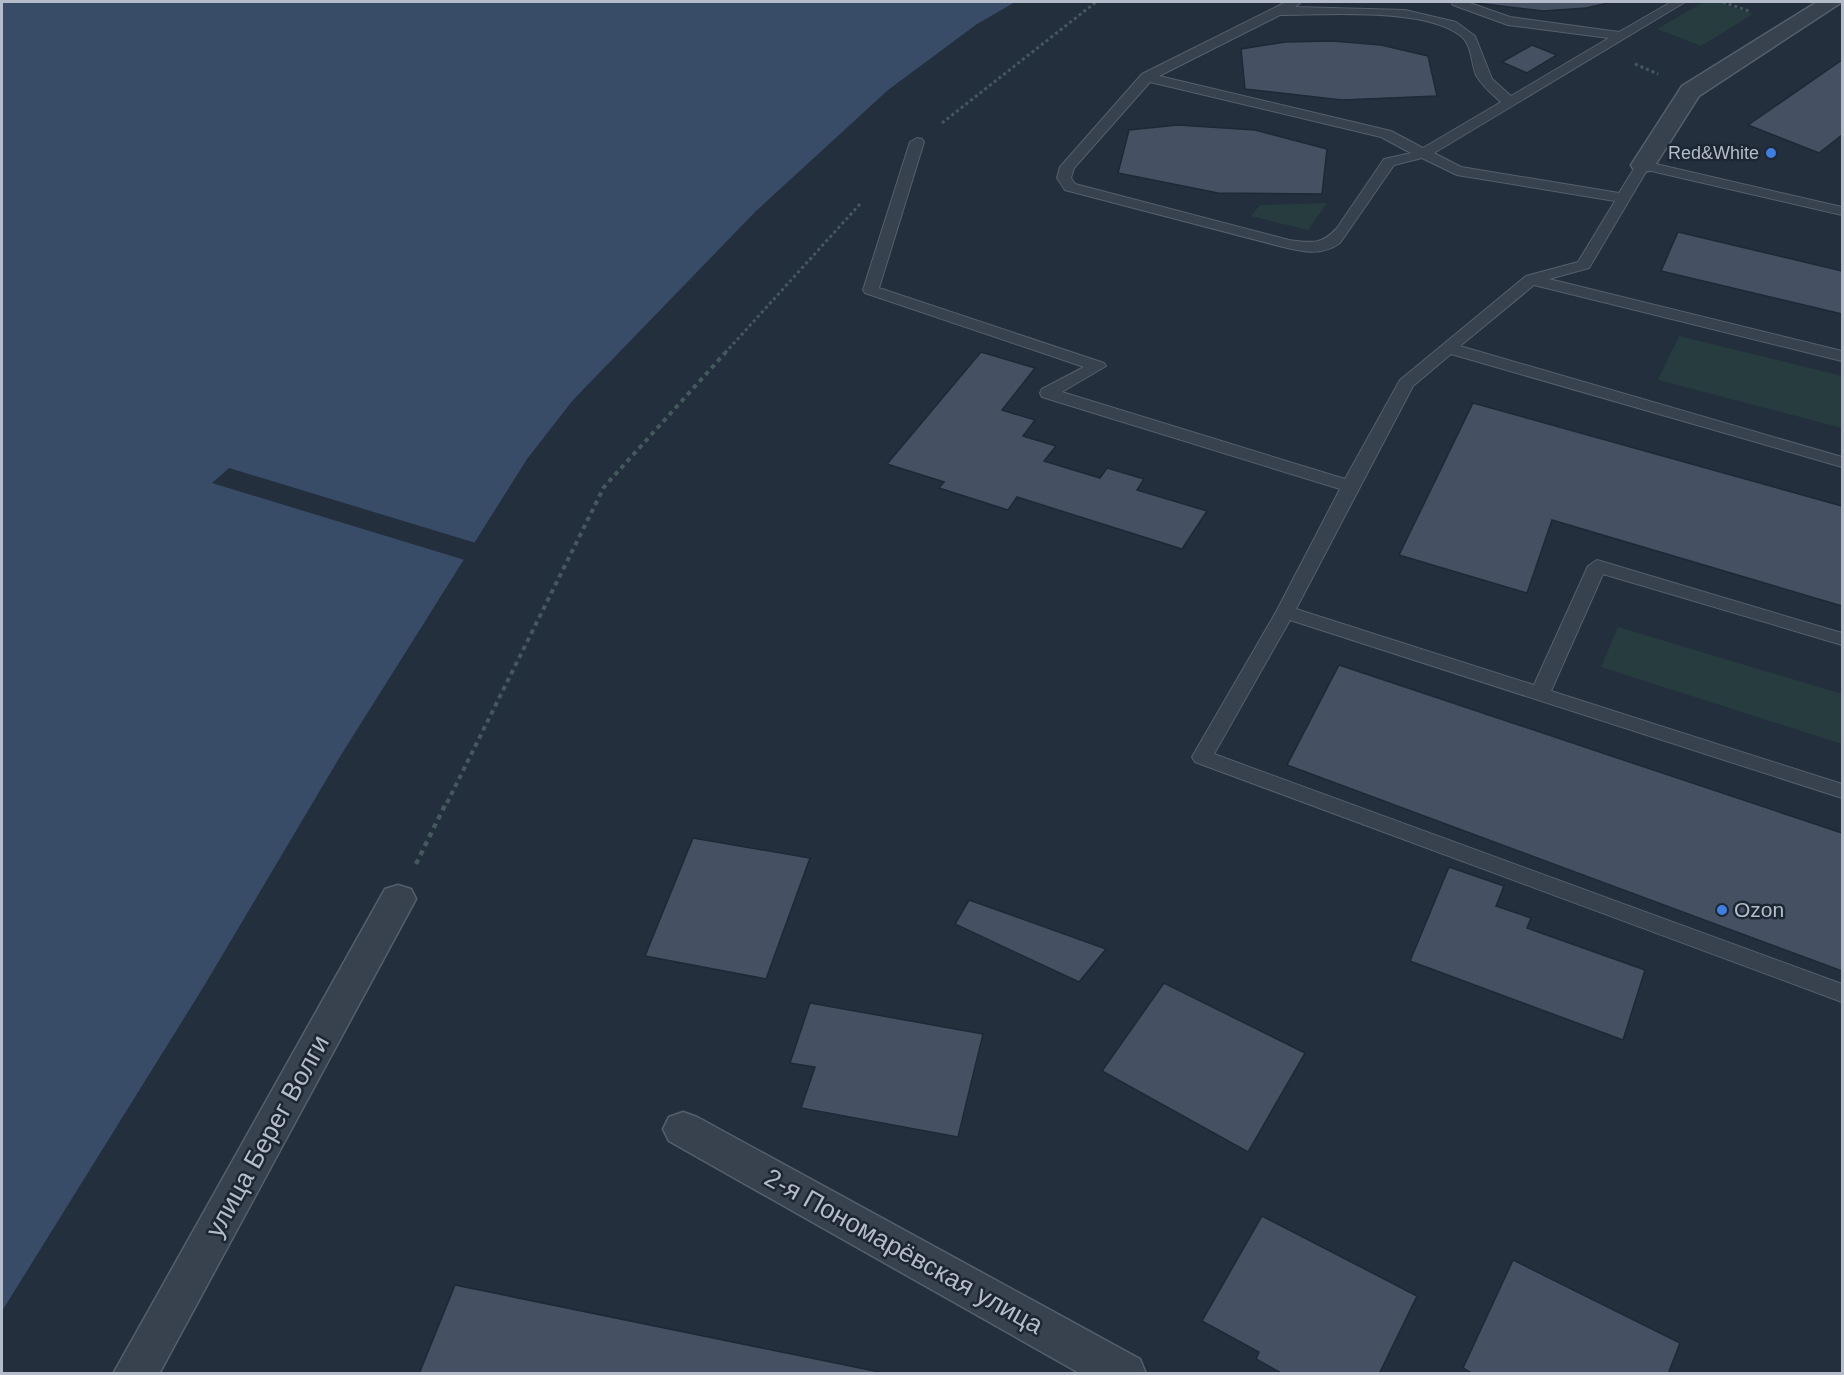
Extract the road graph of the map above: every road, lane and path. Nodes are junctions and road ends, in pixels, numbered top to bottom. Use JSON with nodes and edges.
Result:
{"nodes":[{"id":1,"x":1096,"y":2,"type":"edge"},
{"id":2,"x":1295,"y":2,"type":"edge"},
{"id":3,"x":1457,"y":2,"type":"edge"},
{"id":4,"x":1679,"y":2,"type":"edge"},
{"id":5,"x":1831,"y":2,"type":"edge"},
{"id":6,"x":1276,"y":11,"type":"junction"},
{"id":7,"x":1622,"y":36,"type":"junction"},
{"id":8,"x":1598,"y":50,"type":"junction"},
{"id":9,"x":1147,"y":77,"type":"junction"},
{"id":10,"x":1695,"y":88,"type":"junction"},
{"id":11,"x":1509,"y":102,"type":"junction"},
{"id":12,"x":917,"y":142,"type":"joint"},
{"id":13,"x":1423,"y":153,"type":"junction"},
{"id":14,"x":1643,"y":165,"type":"junction"},
{"id":15,"x":1624,"y":198,"type":"junction"},
{"id":16,"x":861,"y":204,"type":"dead end"},
{"id":17,"x":1841,"y":209,"type":"edge"},
{"id":18,"x":1531,"y":279,"type":"junction"},
{"id":19,"x":1448,"y":348,"type":"junction"},
{"id":20,"x":1842,"y":356,"type":"edge"},
{"id":21,"x":1842,"y":462,"type":"edge"},
{"id":22,"x":1350,"y":486,"type":"junction"},
{"id":23,"x":1285,"y":612,"type":"junction"},
{"id":24,"x":1842,"y":639,"type":"edge"},
{"id":25,"x":1540,"y":694,"type":"junction"},
{"id":26,"x":1842,"y":791,"type":"edge"},
{"id":27,"x":398,"y":899,"type":"joint"},
{"id":28,"x":1842,"y":993,"type":"edge"},
{"id":29,"x":683,"y":1129,"type":"dead end"},
{"id":30,"x":135,"y":1374,"type":"edge"},
{"id":31,"x":1124,"y":1374,"type":"edge"}],
"edges":[{"from":1,"to":12,"type":"path"},
{"from":2,"to":6,"type":"lane"},
{"from":3,"to":7,"type":"lane"},
{"from":4,"to":7,"type":"lane"},
{"from":5,"to":10,"type":"street"},
{"from":6,"to":9,"type":"lane"},
{"from":6,"to":11,"type":"lane"},
{"from":7,"to":8,"type":"lane"},
{"from":8,"to":10,"type":"path"},
{"from":8,"to":11,"type":"lane"},
{"from":9,"to":13,"type":"lane"},
{"from":9,"to":13,"type":"lane"},
{"from":10,"to":14,"type":"street"},
{"from":11,"to":13,"type":"lane"},
{"from":12,"to":22,"type":"lane"},
{"from":13,"to":15,"type":"lane"},
{"from":14,"to":15,"type":"lane"},
{"from":14,"to":17,"type":"lane"},
{"from":15,"to":18,"type":"lane"},
{"from":16,"to":27,"type":"path"},
{"from":18,"to":19,"type":"lane"},
{"from":18,"to":20,"type":"lane"},
{"from":19,"to":21,"type":"lane"},
{"from":19,"to":22,"type":"lane"},
{"from":22,"to":23,"type":"lane"},
{"from":23,"to":25,"type":"lane"},
{"from":23,"to":28,"type":"lane"},
{"from":24,"to":25,"type":"lane"},
{"from":25,"to":26,"type":"lane"},
{"from":27,"to":30,"type":"street","name":"улица Берег Волги"},
{"from":29,"to":31,"type":"street","name":"2-я Пономарёвская улица"}]}
